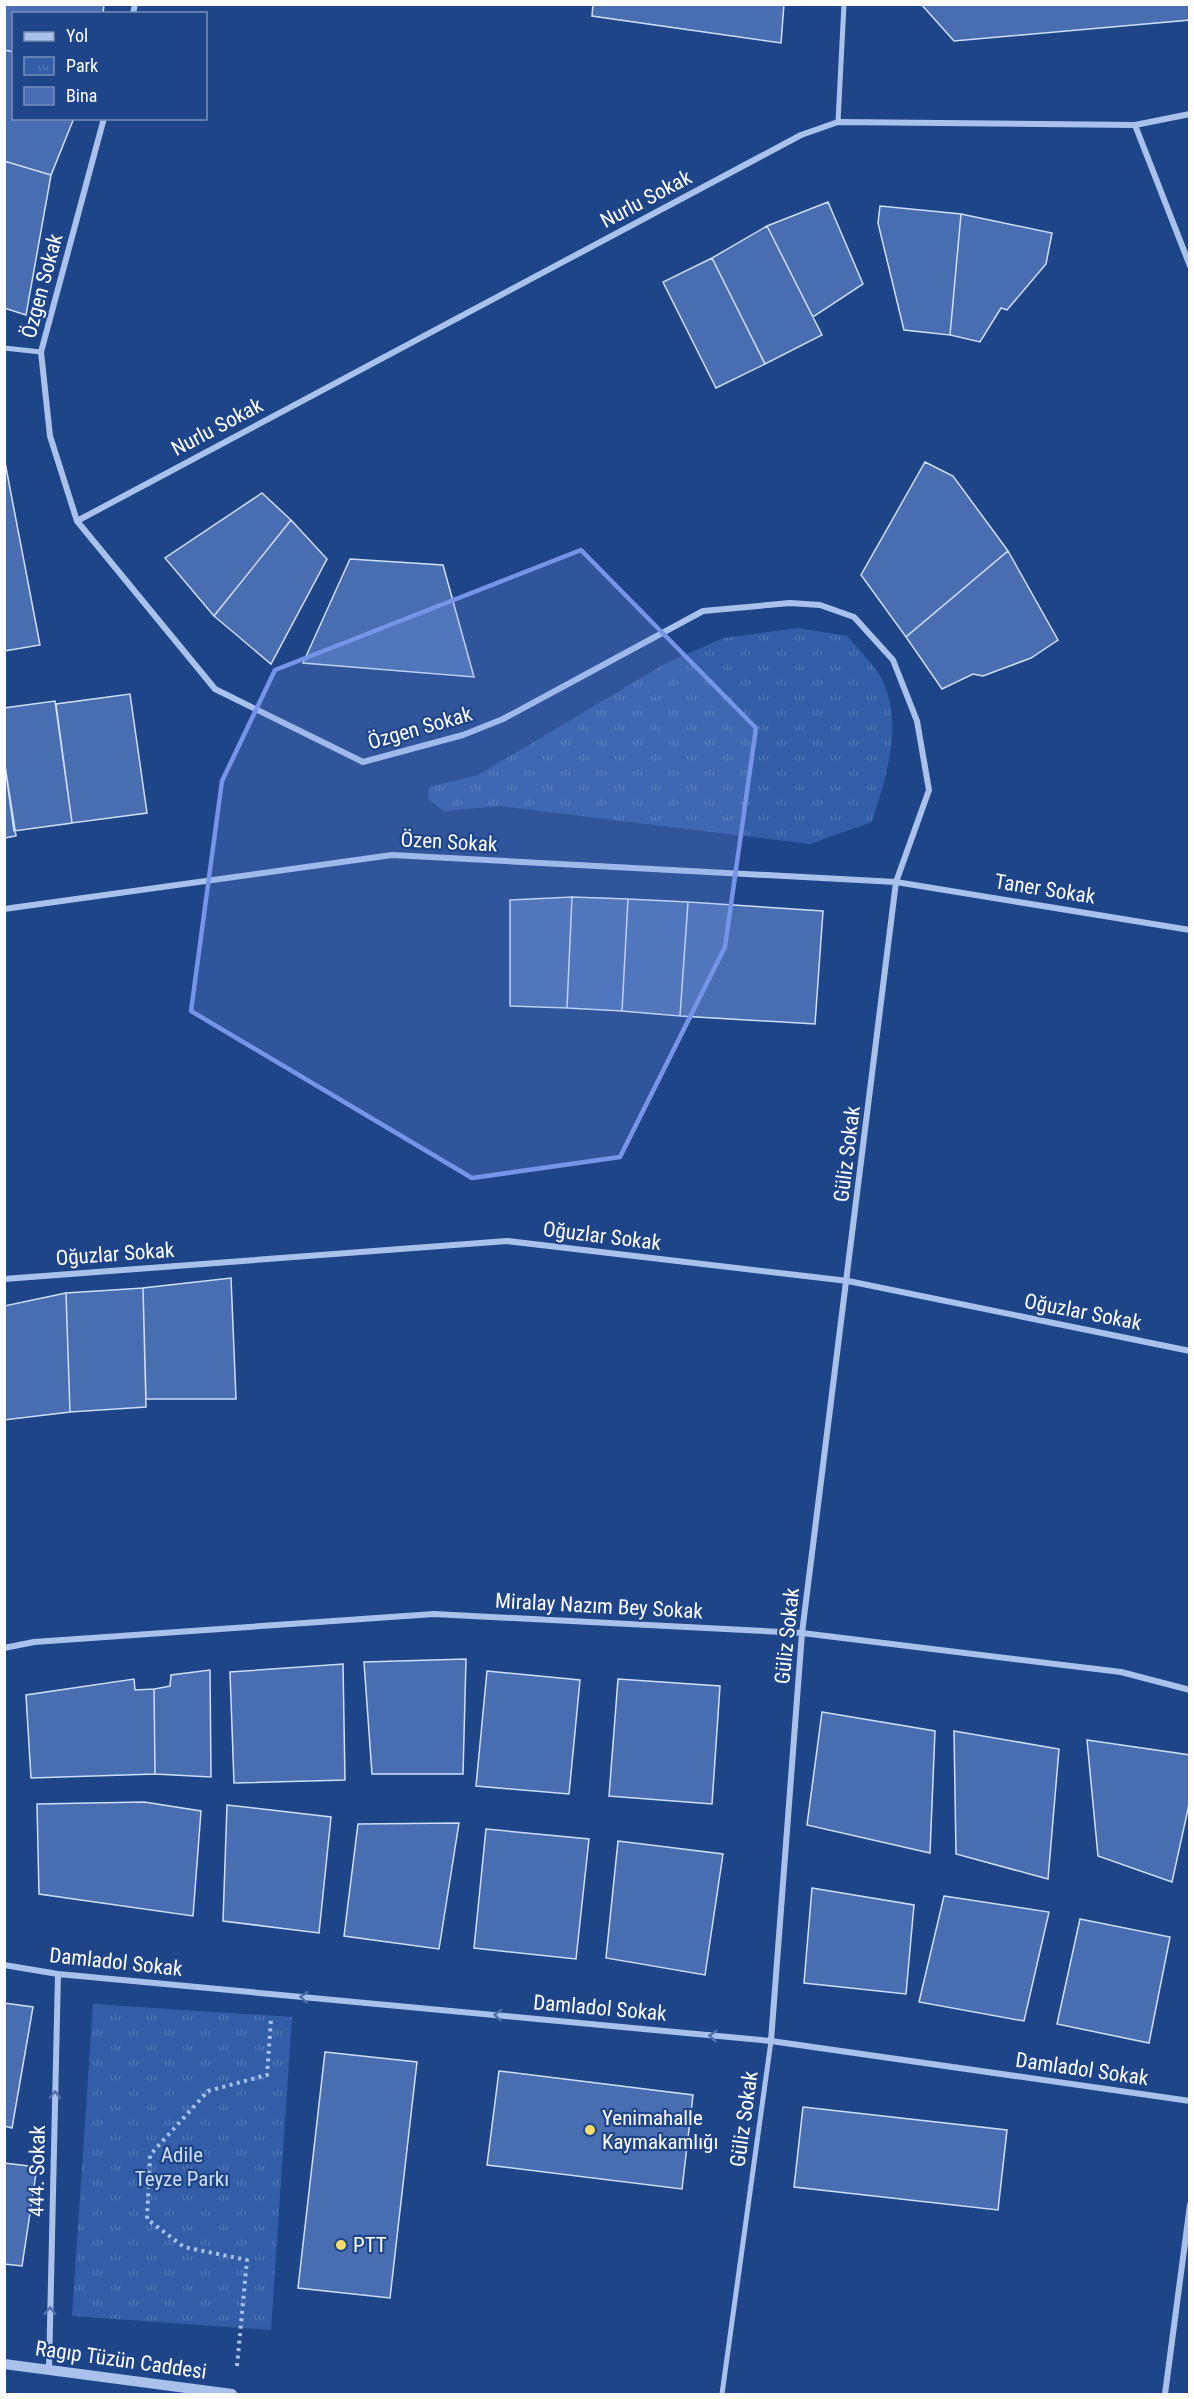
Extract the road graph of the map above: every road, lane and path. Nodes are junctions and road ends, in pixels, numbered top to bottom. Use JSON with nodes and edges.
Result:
{"nodes":[{"id":1,"x":844,"y":4,"type":"edge"},
{"id":2,"x":1190,"y":114,"type":"edge"},
{"id":3,"x":103,"y":120,"type":"edge"},
{"id":4,"x":838,"y":122,"type":"junction"},
{"id":5,"x":1135,"y":125,"type":"junction"},
{"id":6,"x":1190,"y":266,"type":"edge"},
{"id":7,"x":4,"y":348,"type":"edge"},
{"id":8,"x":41,"y":352,"type":"junction"},
{"id":9,"x":77,"y":520,"type":"junction"},
{"id":10,"x":896,"y":882,"type":"junction"},
{"id":11,"x":4,"y":909,"type":"edge"},
{"id":12,"x":1190,"y":930,"type":"edge"},
{"id":13,"x":4,"y":1279,"type":"edge"},
{"id":14,"x":848,"y":1281,"type":"junction"},
{"id":15,"x":1190,"y":1351,"type":"edge"},
{"id":16,"x":802,"y":1633,"type":"junction"},
{"id":17,"x":4,"y":1648,"type":"edge"},
{"id":18,"x":1190,"y":1690,"type":"edge"},
{"id":19,"x":4,"y":1965,"type":"edge"},
{"id":20,"x":58,"y":1974,"type":"junction"},
{"id":21,"x":272,"y":1994,"type":"junction"},
{"id":22,"x":771,"y":2041,"type":"junction"},
{"id":23,"x":1190,"y":2102,"type":"edge"},
{"id":24,"x":1190,"y":2205,"type":"edge"},
{"id":25,"x":4,"y":2364,"type":"edge"},
{"id":26,"x":49,"y":2369,"type":"junction"},
{"id":27,"x":237,"y":2372,"type":"dead end"},
{"id":28,"x":232,"y":2394,"type":"edge"},
{"id":29,"x":722,"y":2394,"type":"edge"},
{"id":30,"x":1165,"y":2394,"type":"edge"}],
"edges":[{"from":1,"to":4,"type":"street"},
{"from":2,"to":5,"type":"street","name":"Nurlu Sokak"},
{"from":3,"to":8,"type":"street","name":"Özgen Sokak"},
{"from":4,"to":5,"type":"street","name":"Nurlu Sokak"},
{"from":4,"to":9,"type":"street","name":"Nurlu Sokak"},
{"from":5,"to":6,"type":"street"},
{"from":7,"to":8,"type":"street"},
{"from":8,"to":9,"type":"street","name":"Özgen Sokak"},
{"from":9,"to":10,"type":"street","name":"Özgen Sokak"},
{"from":10,"to":11,"type":"street","name":"Özen Sokak"},
{"from":10,"to":12,"type":"street","name":"Taner Sokak"},
{"from":10,"to":14,"type":"street","name":"Güliz Sokak"},
{"from":13,"to":14,"type":"street","name":"Oğuzlar Sokak"},
{"from":14,"to":15,"type":"street","name":"Oğuzlar Sokak"},
{"from":14,"to":16,"type":"street","name":"Güliz Sokak"},
{"from":16,"to":17,"type":"street","name":"Miralay Nazım Bey Sokak"},
{"from":16,"to":18,"type":"street","name":"Miralay Nazım Bey Sokak"},
{"from":16,"to":22,"type":"street","name":"Güliz Sokak"},
{"from":19,"to":20,"type":"street","name":"Damladol Sokak"},
{"from":20,"to":21,"type":"street","name":"Damladol Sokak"},
{"from":26,"to":20,"type":"street","name":"444. Sokak","one_way":true},
{"from":22,"to":21,"type":"street","name":"Damladol Sokak","one_way":true},
{"from":21,"to":27,"type":"path"},
{"from":22,"to":23,"type":"street","name":"Damladol Sokak"},
{"from":22,"to":29,"type":"street","name":"Güliz Sokak"},
{"from":24,"to":30,"type":"street"},
{"from":25,"to":26,"type":"street","name":"Ragıp Tüzün Caddesi"},
{"from":26,"to":28,"type":"street","name":"Ragıp Tüzün Caddesi"}]}
